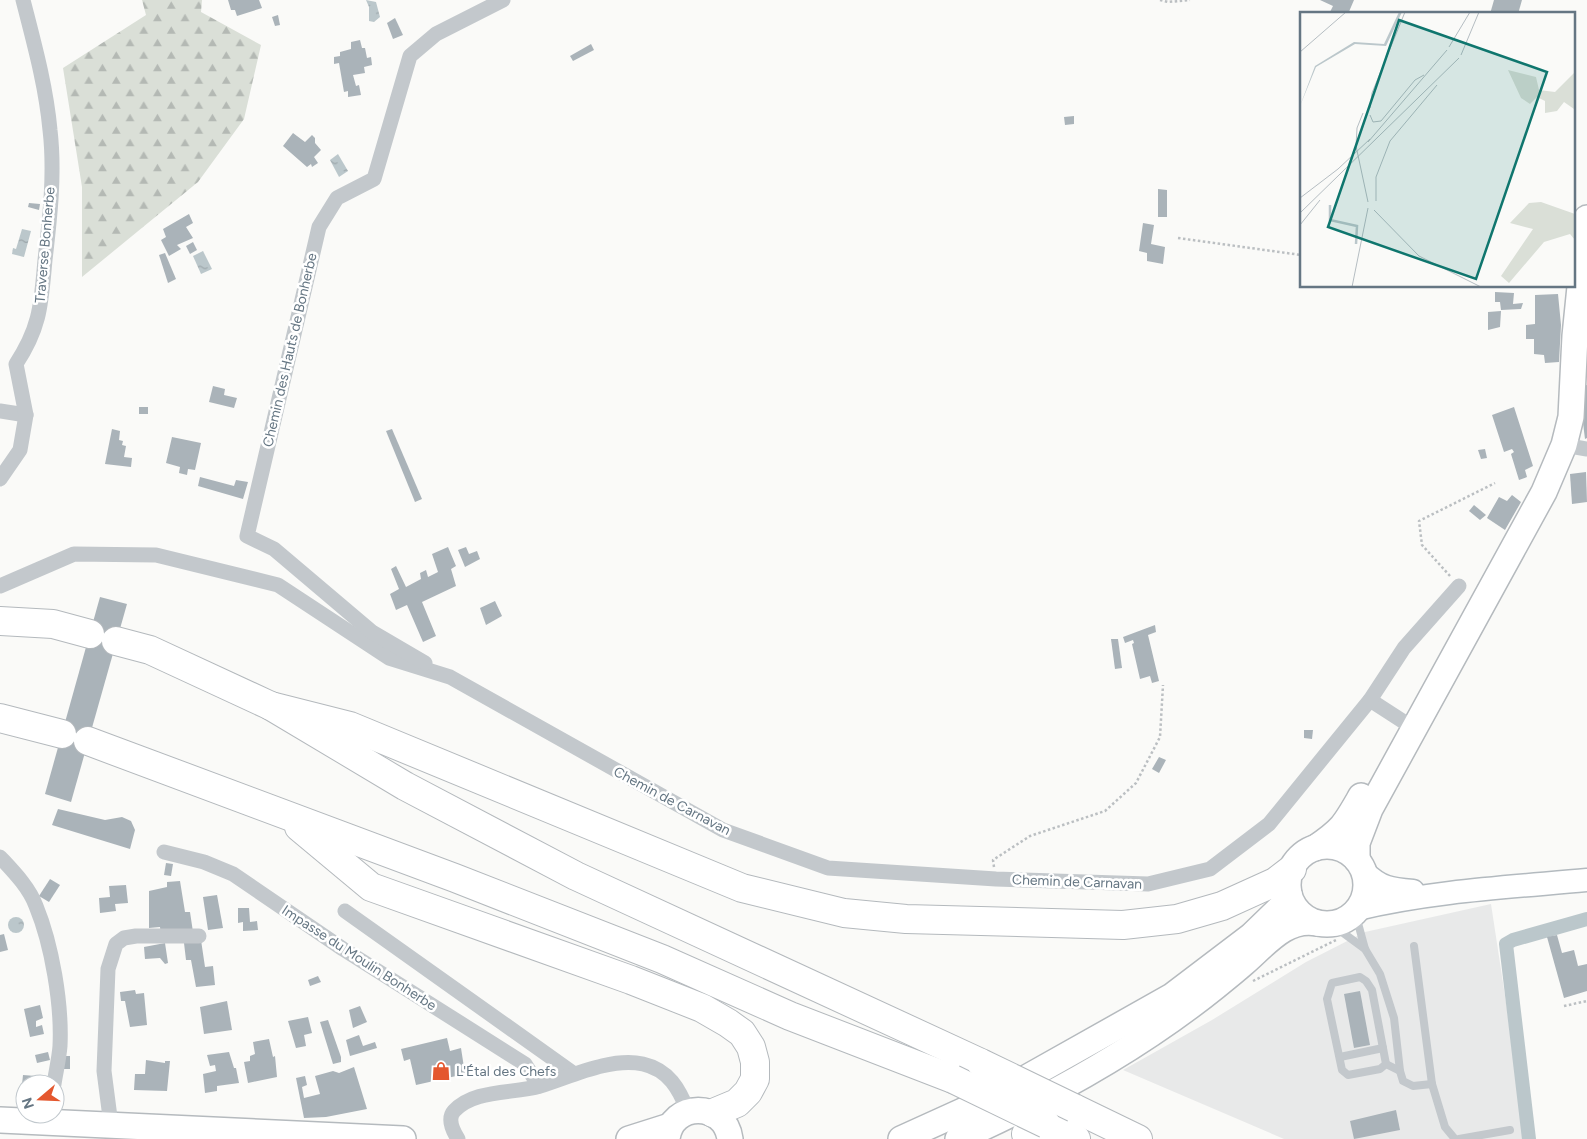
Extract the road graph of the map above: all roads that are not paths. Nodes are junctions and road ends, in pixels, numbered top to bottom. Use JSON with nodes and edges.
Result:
{"nodes":[{"id":1,"x":23,"y":0,"type":"edge"},
{"id":2,"x":503,"y":0,"type":"edge"},
{"id":3,"x":1587,"y":218,"type":"edge"},
{"id":4,"x":0,"y":410,"type":"edge"},
{"id":5,"x":26,"y":415,"type":"junction"},
{"id":6,"x":1576,"y":447,"type":"edge"},
{"id":7,"x":0,"y":479,"type":"edge"},
{"id":8,"x":0,"y":586,"type":"edge"},
{"id":9,"x":1459,"y":586,"type":"road end"},
{"id":10,"x":1480,"y":608,"type":"junction"},
{"id":11,"x":0,"y":620,"type":"edge"},
{"id":12,"x":90,"y":634,"type":"dead end"},
{"id":13,"x":116,"y":641,"type":"dead end"},
{"id":14,"x":450,"y":677,"type":"junction"},
{"id":15,"x":1370,"y":700,"type":"junction"},
{"id":16,"x":271,"y":706,"type":"junction"},
{"id":17,"x":0,"y":718,"type":"edge"},
{"id":18,"x":1404,"y":722,"type":"junction"},
{"id":19,"x":62,"y":734,"type":"dead end"},
{"id":20,"x":88,"y":741,"type":"dead end"},
{"id":21,"x":280,"y":812,"type":"junction"},
{"id":22,"x":1315,"y":848,"type":"junction"},
{"id":23,"x":164,"y":852,"type":"dead end"},
{"id":24,"x":0,"y":856,"type":"edge"},
{"id":25,"x":1360,"y":866,"type":"junction"},
{"id":26,"x":1587,"y":880,"type":"edge"},
{"id":27,"x":1290,"y":881,"type":"junction"},
{"id":28,"x":1452,"y":893,"type":"junction"},
{"id":29,"x":345,"y":911,"type":"dead end"},
{"id":30,"x":1356,"y":911,"type":"junction"},
{"id":31,"x":1324,"y":924,"type":"junction"},
{"id":32,"x":199,"y":936,"type":"dead end"},
{"id":33,"x":1414,"y":946,"type":"dead end"},
{"id":34,"x":1365,"y":949,"type":"junction"},
{"id":35,"x":1383,"y":1048,"type":"junction"},
{"id":36,"x":1340,"y":1057,"type":"junction"},
{"id":37,"x":1386,"y":1064,"type":"junction"},
{"id":38,"x":1400,"y":1071,"type":"junction"},
{"id":39,"x":573,"y":1073,"type":"junction"},
{"id":40,"x":56,"y":1074,"type":"edge"},
{"id":41,"x":1432,"y":1084,"type":"junction"},
{"id":42,"x":540,"y":1086,"type":"junction"},
{"id":43,"x":15,"y":1119,"type":"edge"},
{"id":44,"x":0,"y":1120,"type":"edge"},
{"id":45,"x":65,"y":1120,"type":"edge"},
{"id":46,"x":111,"y":1125,"type":"junction"},
{"id":47,"x":705,"y":1128,"type":"edge"},
{"id":48,"x":1510,"y":1130,"type":"dead end"},
{"id":49,"x":1036,"y":1132,"type":"edge"},
{"id":50,"x":310,"y":1136,"type":"edge"},
{"id":51,"x":403,"y":1139,"type":"edge"},
{"id":52,"x":458,"y":1139,"type":"edge"},
{"id":53,"x":629,"y":1139,"type":"edge"},
{"id":54,"x":901,"y":1139,"type":"edge"},
{"id":55,"x":959,"y":1139,"type":"edge"},
{"id":56,"x":1076,"y":1139,"type":"edge"},
{"id":57,"x":1138,"y":1139,"type":"edge"},
{"id":58,"x":1455,"y":1139,"type":"edge"},
{"id":59,"x":1459,"y":1139,"type":"edge"}],
"edges":[{"from":1,"to":5,"type":"street","name":"Traverse Bonherbe"},
{"from":2,"to":14,"type":"street","name":"Chemin des Hauts de Bonherbe"},
{"from":3,"to":6,"type":"main road"},
{"from":4,"to":5,"type":"street"},
{"from":5,"to":7,"type":"street","name":"Traverse Bonherbe"},
{"from":6,"to":10,"type":"main road"},
{"from":8,"to":14,"type":"street","name":"Chemin de Carnavan"},
{"from":9,"to":15,"type":"street","name":"Chemin de Carnavan"},
{"from":10,"to":18,"type":"main road"},
{"from":10,"to":25,"type":"main road"},
{"from":11,"to":12,"type":"highway"},
{"from":13,"to":16,"type":"highway"},
{"from":14,"to":15,"type":"street","name":"Chemin de Carnavan"},
{"from":15,"to":18,"type":"street"},
{"from":16,"to":27,"type":"highway"},
{"from":16,"to":57,"type":"highway","bridge":true},
{"from":17,"to":19,"type":"highway"},
{"from":18,"to":22,"type":"main road"},
{"from":20,"to":21,"type":"highway"},
{"from":21,"to":47,"type":"highway"},
{"from":21,"to":49,"type":"highway","bridge":true},
{"from":22,"to":25,"type":"main road"},
{"from":22,"to":27,"type":"main road"},
{"from":23,"to":42,"type":"street","name":"Impasse du Moulin Bonherbe"},
{"from":24,"to":40,"type":"street"},
{"from":25,"to":28,"type":"main road"},
{"from":25,"to":30,"type":"main road"},
{"from":26,"to":28,"type":"main road"},
{"from":27,"to":31,"type":"main road"},
{"from":27,"to":54,"type":"main road"},
{"from":28,"to":30,"type":"main road"},
{"from":29,"to":39,"type":"street"},
{"from":30,"to":31,"type":"main road"},
{"from":30,"to":34,"type":"lane"},
{"from":31,"to":34,"type":"lane"},
{"from":31,"to":55,"type":"main road"},
{"from":32,"to":46,"type":"street"},
{"from":33,"to":41,"type":"lane"},
{"from":34,"to":38,"type":"lane"},
{"from":35,"to":36,"type":"lane"},
{"from":35,"to":36,"type":"lane"},
{"from":35,"to":37,"type":"lane"},
{"from":36,"to":37,"type":"lane"},
{"from":37,"to":38,"type":"lane"},
{"from":38,"to":41,"type":"lane"},
{"from":39,"to":42,"type":"street"},
{"from":39,"to":47,"type":"street"},
{"from":41,"to":58,"type":"lane"},
{"from":42,"to":52,"type":"street"},
{"from":43,"to":44,"type":"main road"},
{"from":45,"to":46,"type":"main road"},
{"from":46,"to":50,"type":"main road"},
{"from":47,"to":53,"type":"main road"},
{"from":48,"to":59,"type":"lane"},
{"from":49,"to":56,"type":"highway"},
{"from":50,"to":51,"type":"main road"}]}
